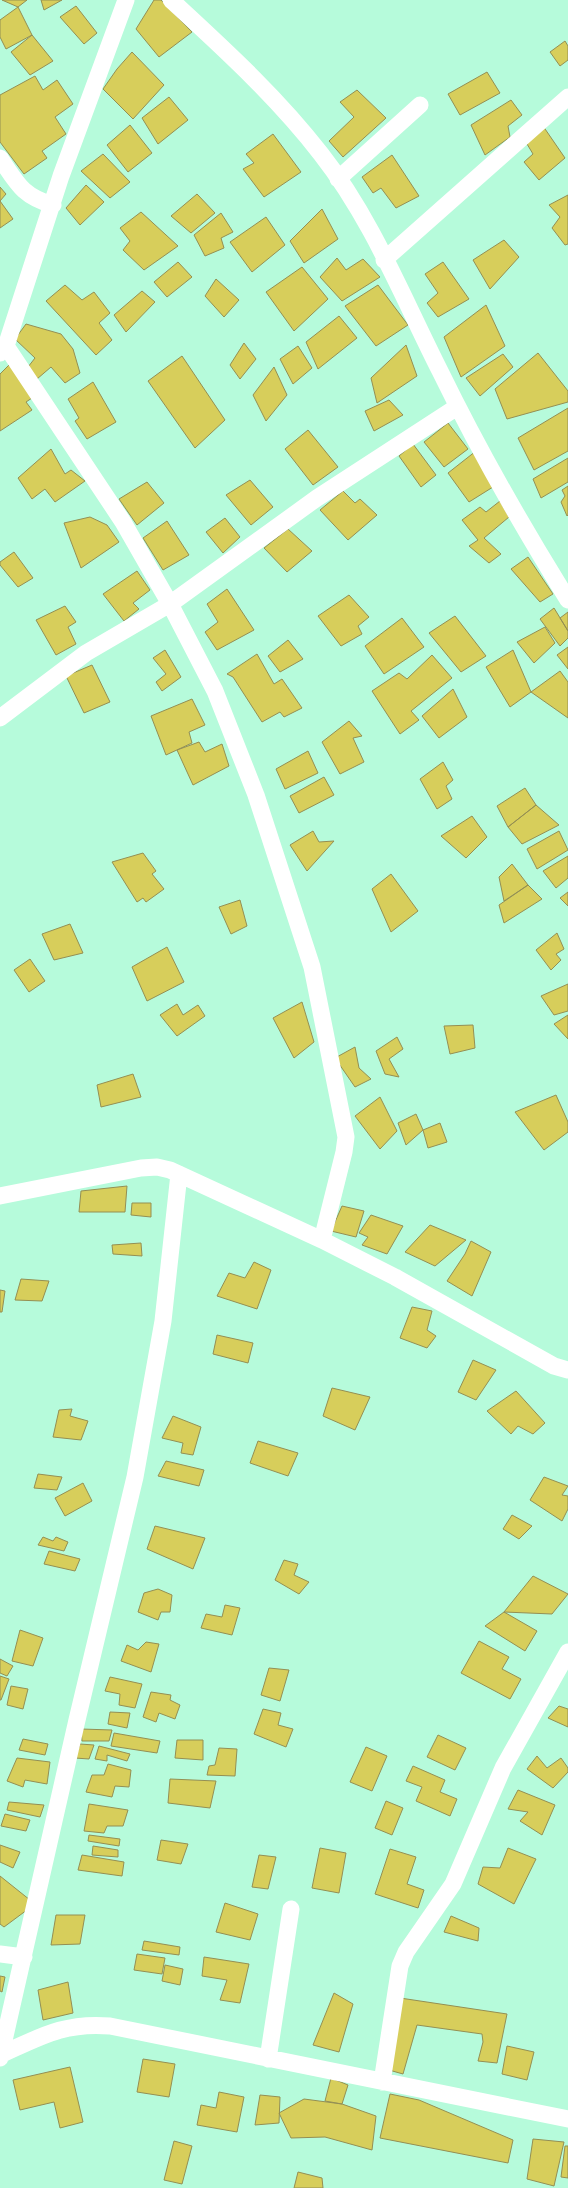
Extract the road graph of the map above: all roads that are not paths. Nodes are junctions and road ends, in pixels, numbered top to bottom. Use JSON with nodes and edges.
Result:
{"nodes":[{"id":1,"x":126,"y":0,"type":"edge"},
{"id":2,"x":171,"y":0,"type":"edge"},
{"id":3,"x":568,"y":97,"type":"edge"},
{"id":4,"x":420,"y":105,"type":"dead end"},
{"id":5,"x":0,"y":158,"type":"edge"},
{"id":6,"x":338,"y":179,"type":"junction"},
{"id":7,"x":52,"y":205,"type":"junction"},
{"id":8,"x":384,"y":260,"type":"junction"},
{"id":9,"x":3,"y":350,"type":"edge"},
{"id":10,"x":457,"y":407,"type":"junction"},
{"id":11,"x":568,"y":600,"type":"edge"},
{"id":12,"x":170,"y":604,"type":"junction"},
{"id":13,"x":0,"y":718,"type":"edge"},
{"id":14,"x":179,"y":1174,"type":"junction"},
{"id":15,"x":0,"y":1196,"type":"edge"},
{"id":16,"x":322,"y":1240,"type":"junction"},
{"id":17,"x":568,"y":1370,"type":"edge"},
{"id":18,"x":568,"y":1652,"type":"edge"},
{"id":19,"x":291,"y":1909,"type":"dead end"},
{"id":20,"x":0,"y":1954,"type":"edge"},
{"id":21,"x":24,"y":1956,"type":"junction"},
{"id":22,"x":0,"y":2055,"type":"edge"},
{"id":23,"x":0,"y":2058,"type":"edge"},
{"id":24,"x":268,"y":2058,"type":"junction"},
{"id":25,"x":382,"y":2082,"type":"junction"},
{"id":26,"x":568,"y":2119,"type":"edge"}],
"edges":[{"from":1,"to":7,"type":"street"},
{"from":2,"to":6,"type":"street"},
{"from":3,"to":8,"type":"street"},
{"from":4,"to":6,"type":"street"},
{"from":5,"to":7,"type":"street"},
{"from":6,"to":8,"type":"street"},
{"from":7,"to":9,"type":"street"},
{"from":8,"to":10,"type":"street"},
{"from":9,"to":12,"type":"street"},
{"from":10,"to":11,"type":"street"},
{"from":10,"to":12,"type":"street"},
{"from":12,"to":13,"type":"street"},
{"from":12,"to":16,"type":"street"},
{"from":14,"to":15,"type":"street"},
{"from":14,"to":16,"type":"street"},
{"from":14,"to":21,"type":"street"},
{"from":16,"to":17,"type":"street"},
{"from":18,"to":25,"type":"street"},
{"from":19,"to":24,"type":"street"},
{"from":20,"to":21,"type":"street"},
{"from":21,"to":22,"type":"street"},
{"from":22,"to":23,"type":"street"},
{"from":22,"to":24,"type":"street"},
{"from":24,"to":25,"type":"street"},
{"from":25,"to":26,"type":"street"}]}
